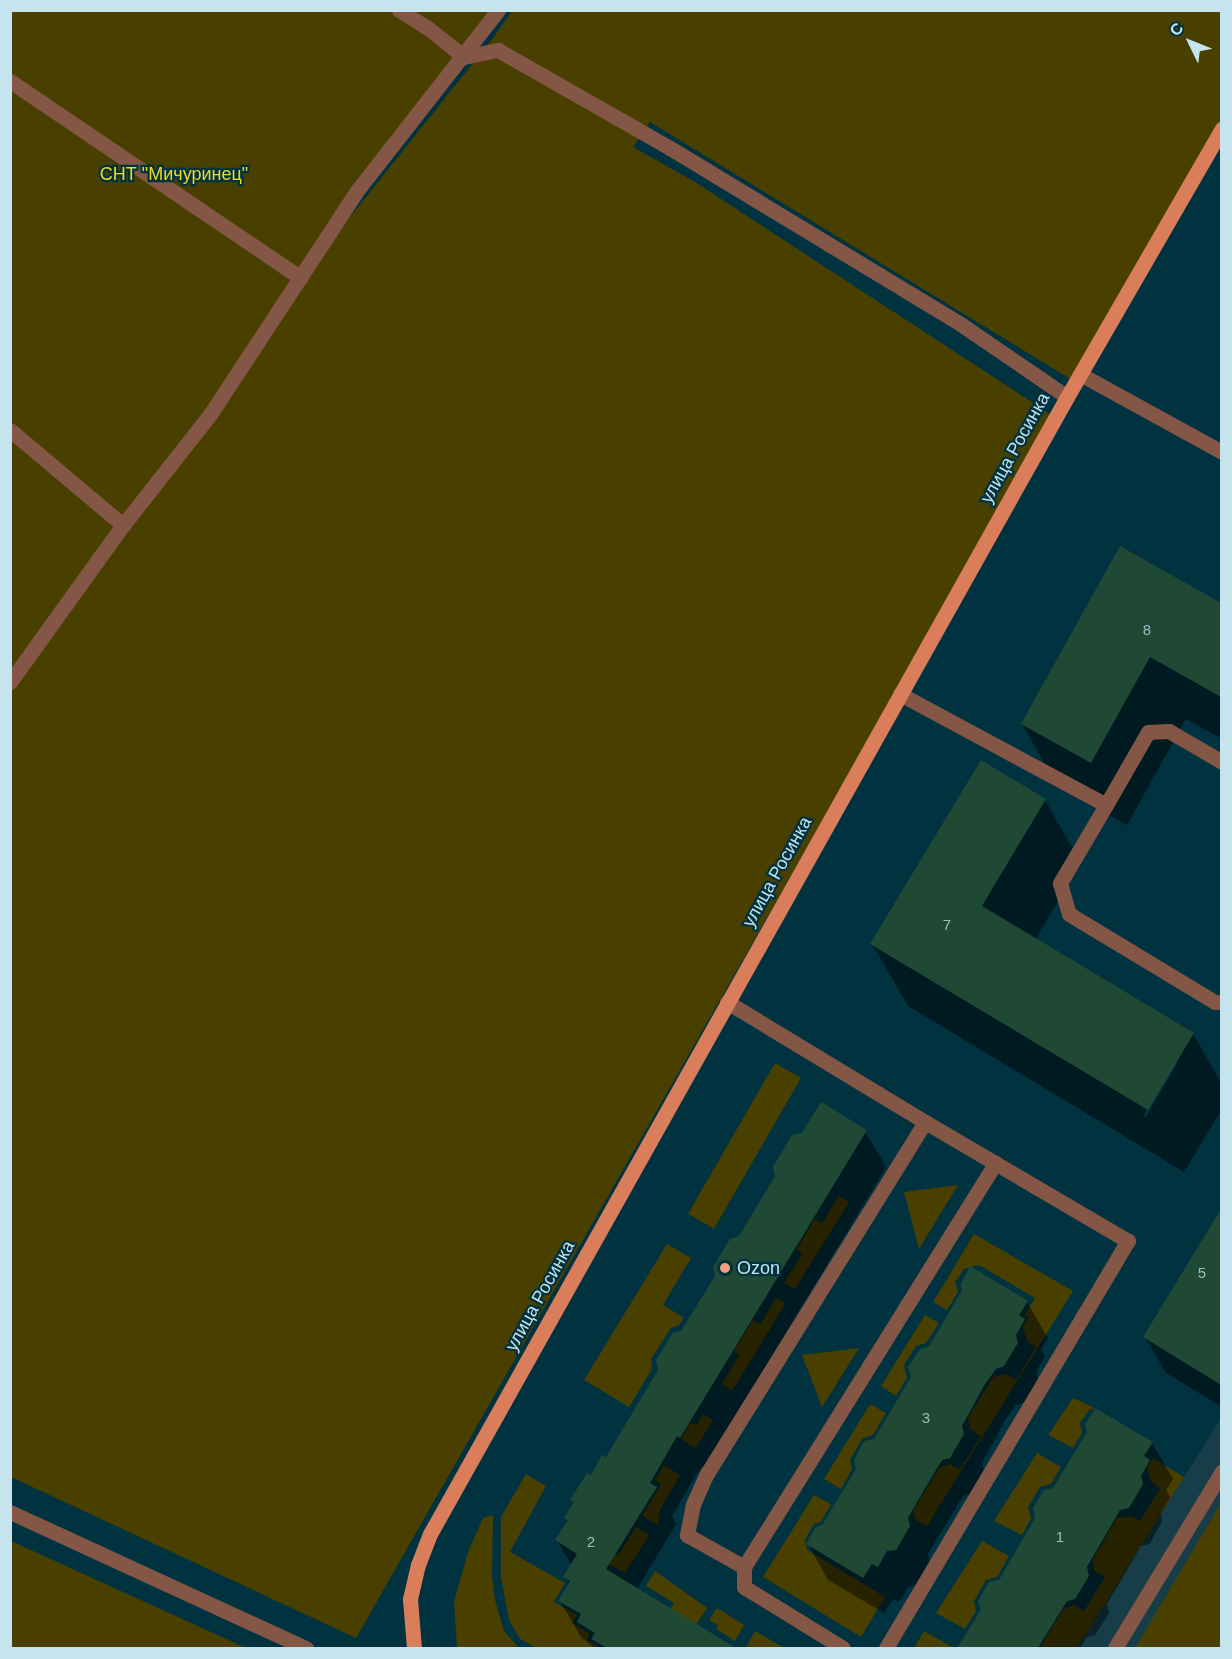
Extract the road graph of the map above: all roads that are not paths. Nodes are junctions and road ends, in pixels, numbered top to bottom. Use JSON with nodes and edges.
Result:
{"nodes":[{"id":1,"x":399,"y":10,"type":"edge"},
{"id":2,"x":498,"y":10,"type":"edge"},
{"id":3,"x":464,"y":57,"type":"junction"},
{"id":4,"x":10,"y":81,"type":"edge"},
{"id":5,"x":1221,"y":129,"type":"edge"},
{"id":6,"x":301,"y":278,"type":"junction"},
{"id":7,"x":1080,"y":374,"type":"junction"},
{"id":8,"x":1067,"y":397,"type":"junction"},
{"id":9,"x":10,"y":430,"type":"edge"},
{"id":10,"x":1221,"y":452,"type":"edge"},
{"id":11,"x":123,"y":525,"type":"junction"},
{"id":12,"x":10,"y":682,"type":"edge"},
{"id":13,"x":900,"y":694,"type":"junction"},
{"id":14,"x":1221,"y":762,"type":"edge"},
{"id":15,"x":1106,"y":806,"type":"junction"},
{"id":16,"x":727,"y":1002,"type":"junction"},
{"id":17,"x":1221,"y":1002,"type":"edge"},
{"id":18,"x":925,"y":1122,"type":"junction"},
{"id":19,"x":995,"y":1163,"type":"junction"},
{"id":20,"x":1221,"y":1471,"type":"edge"},
{"id":21,"x":10,"y":1512,"type":"edge"},
{"id":22,"x":744,"y":1567,"type":"junction"},
{"id":23,"x":306,"y":1648,"type":"edge"},
{"id":24,"x":414,"y":1648,"type":"edge"},
{"id":25,"x":843,"y":1648,"type":"edge"},
{"id":26,"x":886,"y":1648,"type":"edge"},
{"id":27,"x":1115,"y":1648,"type":"edge"}],
"edges":[{"from":1,"to":3,"type":"street"},
{"from":2,"to":3,"type":"street"},
{"from":3,"to":6,"type":"street"},
{"from":3,"to":8,"type":"street"},
{"from":4,"to":6,"type":"street"},
{"from":5,"to":7,"type":"main road","name":"улица Росинка"},
{"from":6,"to":11,"type":"street"},
{"from":7,"to":8,"type":"main road","name":"улица Росинка"},
{"from":7,"to":10,"type":"street"},
{"from":8,"to":13,"type":"main road","name":"улица Росинка"},
{"from":9,"to":11,"type":"street"},
{"from":11,"to":12,"type":"street"},
{"from":13,"to":15,"type":"street"},
{"from":13,"to":16,"type":"main road","name":"улица Росинка"},
{"from":14,"to":15,"type":"street"},
{"from":15,"to":17,"type":"street"},
{"from":16,"to":18,"type":"street"},
{"from":16,"to":24,"type":"main road","name":"улица Росинка"},
{"from":18,"to":19,"type":"street"},
{"from":18,"to":22,"type":"street"},
{"from":19,"to":22,"type":"street"},
{"from":19,"to":26,"type":"street"},
{"from":20,"to":27,"type":"street"},
{"from":21,"to":23,"type":"street"},
{"from":22,"to":25,"type":"street"}]}
